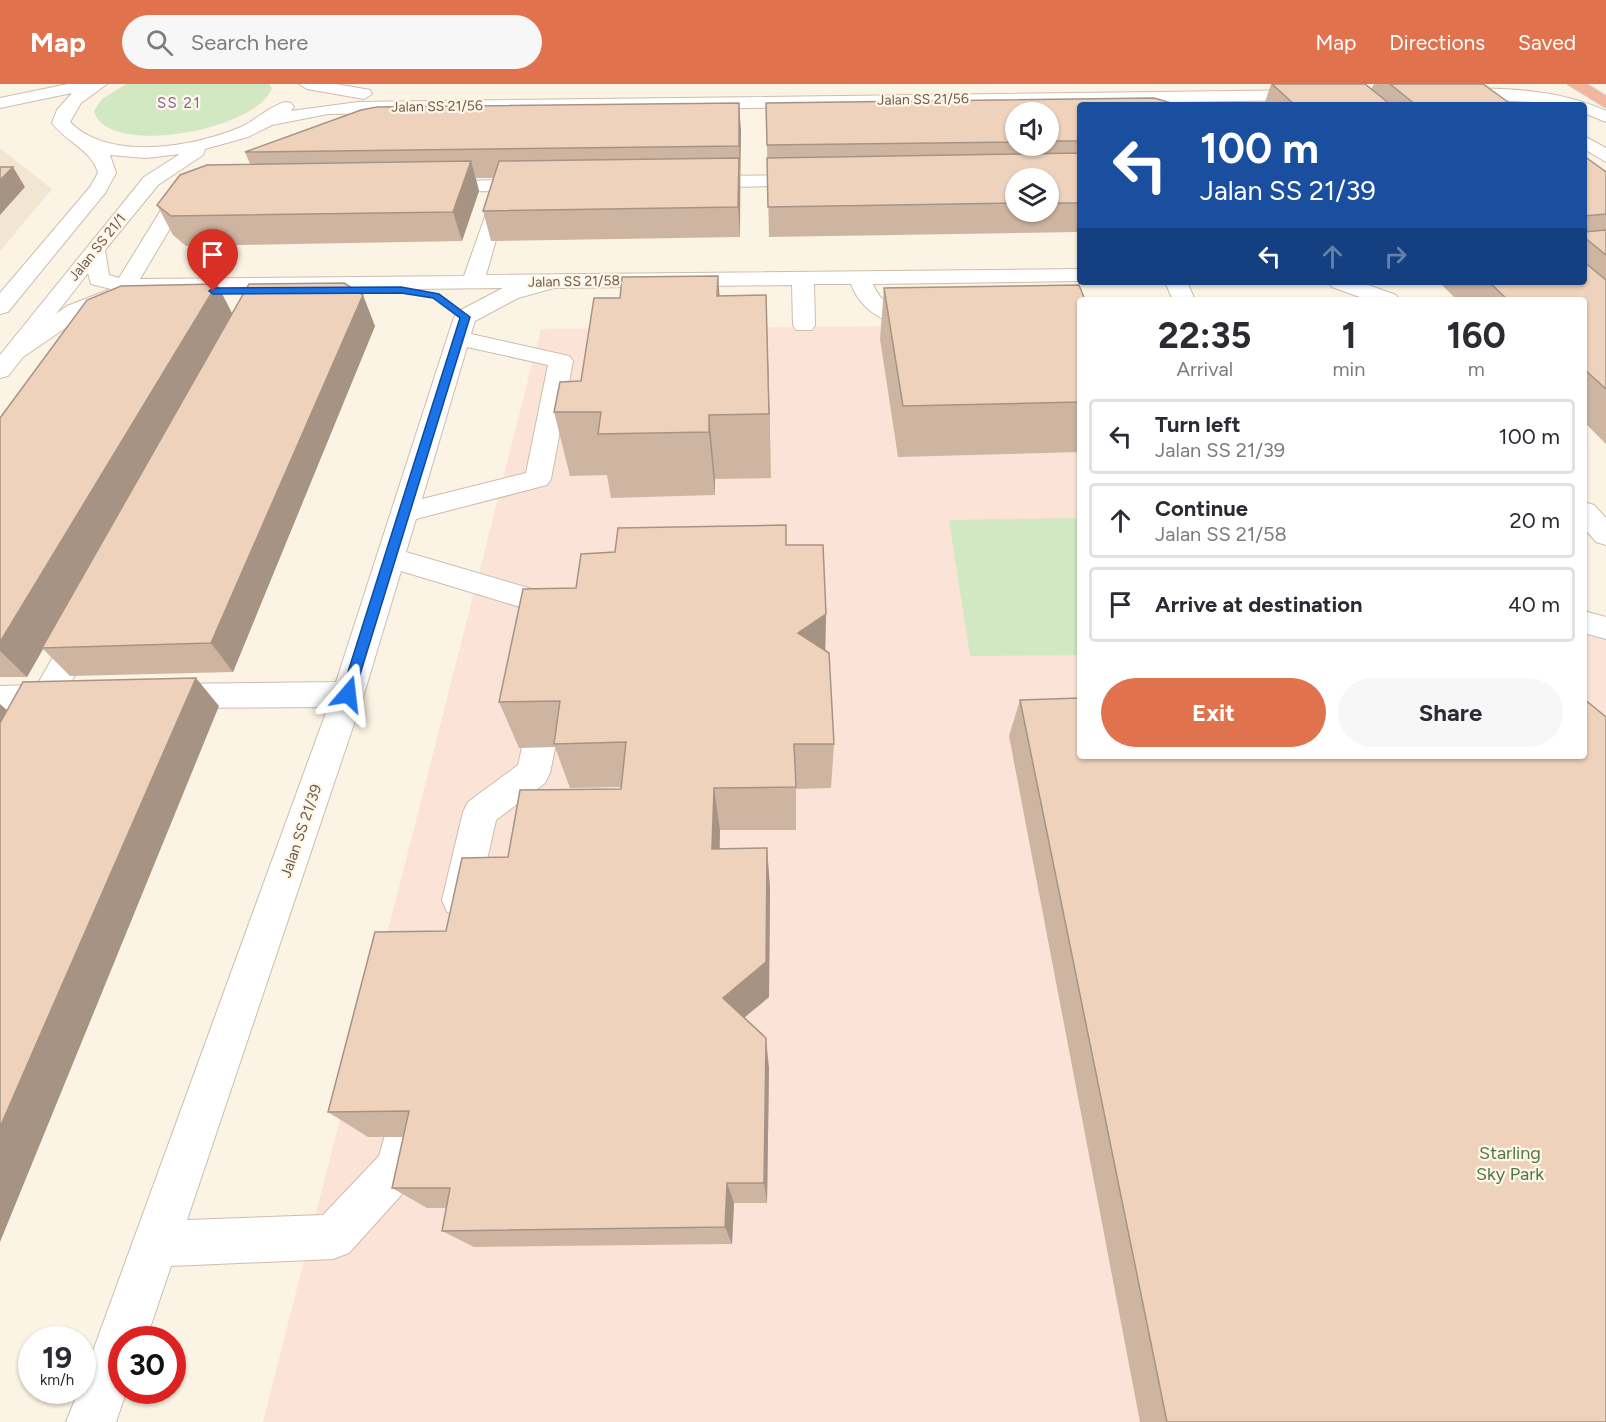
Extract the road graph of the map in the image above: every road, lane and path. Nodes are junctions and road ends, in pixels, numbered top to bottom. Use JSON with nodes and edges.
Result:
{"nodes":[{"id":1,"x":14,"y":84,"type":"edge"},
{"id":2,"x":93,"y":84,"type":"edge"},
{"id":3,"x":99,"y":84,"type":"edge"},
{"id":4,"x":294,"y":84,"type":"edge"},
{"id":5,"x":307,"y":84,"type":"edge"},
{"id":6,"x":987,"y":84,"type":"edge"},
{"id":7,"x":1575,"y":84,"type":"edge"},
{"id":8,"x":1602,"y":84,"type":"edge"},
{"id":9,"x":0,"y":86,"type":"edge"},
{"id":10,"x":1606,"y":87,"type":"edge"},
{"id":11,"x":1473,"y":93,"type":"junction"},
{"id":12,"x":1438,"y":94,"type":"edge"},
{"id":13,"x":1520,"y":94,"type":"junction"},
{"id":14,"x":1331,"y":95,"type":"edge"},
{"id":15,"x":1140,"y":96,"type":"junction"},
{"id":16,"x":1225,"y":100,"type":"edge"},
{"id":17,"x":1158,"y":102,"type":"edge"},
{"id":18,"x":1486,"y":102,"type":"edge"},
{"id":19,"x":1530,"y":102,"type":"edge"},
{"id":20,"x":1568,"y":102,"type":"edge"},
{"id":21,"x":1606,"y":103,"type":"edge"},
{"id":22,"x":0,"y":104,"type":"edge"},
{"id":23,"x":0,"y":108,"type":"edge"},
{"id":24,"x":1587,"y":108,"type":"edge"},
{"id":25,"x":1077,"y":114,"type":"edge"},
{"id":26,"x":1005,"y":115,"type":"edge"},
{"id":27,"x":1059,"y":115,"type":"edge"},
{"id":28,"x":1606,"y":117,"type":"edge"},
{"id":29,"x":795,"y":119,"type":"edge"},
{"id":30,"x":269,"y":120,"type":"junction"},
{"id":31,"x":61,"y":123,"type":"junction"},
{"id":32,"x":212,"y":142,"type":"junction"},
{"id":33,"x":1587,"y":143,"type":"edge"},
{"id":34,"x":84,"y":144,"type":"junction"},
{"id":35,"x":1606,"y":156,"type":"edge"},
{"id":36,"x":826,"y":180,"type":"edge"},
{"id":37,"x":213,"y":183,"type":"edge"},
{"id":38,"x":677,"y":183,"type":"edge"},
{"id":39,"x":551,"y":184,"type":"edge"},
{"id":40,"x":505,"y":185,"type":"junction"},
{"id":41,"x":413,"y":187,"type":"edge"},
{"id":42,"x":95,"y":249,"type":"junction"},
{"id":43,"x":1076,"y":275,"type":"edge"},
{"id":44,"x":860,"y":278,"type":"junction"},
{"id":45,"x":803,"y":279,"type":"junction"},
{"id":46,"x":473,"y":282,"type":"junction"},
{"id":47,"x":550,"y":282,"type":"junction"},
{"id":48,"x":1348,"y":285,"type":"edge"},
{"id":49,"x":1377,"y":285,"type":"edge"},
{"id":50,"x":122,"y":289,"type":"junction"},
{"id":51,"x":1382,"y":297,"type":"edge"},
{"id":52,"x":1387,"y":297,"type":"edge"},
{"id":53,"x":1075,"y":299,"type":"edge"},
{"id":54,"x":0,"y":307,"type":"edge"},
{"id":55,"x":454,"y":316,"type":"junction"},
{"id":56,"x":946,"y":319,"type":"edge"},
{"id":57,"x":804,"y":325,"type":"dead end"},
{"id":58,"x":91,"y":330,"type":"edge"},
{"id":59,"x":16,"y":352,"type":"junction"},
{"id":60,"x":0,"y":371,"type":"edge"},
{"id":61,"x":404,"y":513,"type":"junction"},
{"id":62,"x":1587,"y":514,"type":"edge"},
{"id":63,"x":1606,"y":535,"type":"edge"},
{"id":64,"x":389,"y":557,"type":"junction"},
{"id":65,"x":98,"y":605,"type":"edge"},
{"id":66,"x":1587,"y":623,"type":"edge"},
{"id":67,"x":1606,"y":628,"type":"edge"},
{"id":68,"x":348,"y":694,"type":"junction"},
{"id":69,"x":139,"y":696,"type":"edge"},
{"id":70,"x":46,"y":697,"type":"junction"},
{"id":71,"x":93,"y":697,"type":"edge"},
{"id":72,"x":0,"y":698,"type":"edge"},
{"id":73,"x":0,"y":781,"type":"edge"},
{"id":74,"x":452,"y":934,"type":"edge"},
{"id":75,"x":416,"y":1091,"type":"edge"},
{"id":76,"x":158,"y":1244,"type":"junction"},
{"id":77,"x":127,"y":1326,"type":"edge"},
{"id":78,"x":108,"y":1377,"type":"edge"},
{"id":79,"x":91,"y":1422,"type":"edge"}],
"edges":[{"from":1,"to":9,"type":"street"},
{"from":2,"to":22,"type":"street"},
{"from":3,"to":31,"type":"street"},
{"from":4,"to":30,"type":"street"},
{"from":5,"to":6,"type":"street","name":"Jalan SS 21/56"},
{"from":7,"to":21,"type":"highway"},
{"from":8,"to":10,"type":"highway"},
{"from":11,"to":12,"type":"street"},
{"from":11,"to":13,"type":"street"},
{"from":11,"to":18,"type":"street"},
{"from":13,"to":19,"type":"street"},
{"from":13,"to":20,"type":"street"},
{"from":14,"to":16,"type":"street","name":"Jalan SS 21/56"},
{"from":15,"to":16,"type":"street","name":"Jalan SS 21/56"},
{"from":15,"to":17,"type":"street"},
{"from":15,"to":30,"type":"street","name":"Jalan SS 21/56"},
{"from":23,"to":31,"type":"street"},
{"from":24,"to":28,"type":"street"},
{"from":25,"to":27,"type":"street"},
{"from":26,"to":29,"type":"street"},
{"from":30,"to":32,"type":"street"},
{"from":31,"to":34,"type":"street"},
{"from":32,"to":34,"type":"street"},
{"from":32,"to":42,"type":"street","name":"Jalan SS 21/1"},
{"from":33,"to":35,"type":"street"},
{"from":34,"to":54,"type":"street"},
{"from":36,"to":38,"type":"street"},
{"from":37,"to":50,"type":"street"},
{"from":39,"to":40,"type":"street"},
{"from":40,"to":41,"type":"street"},
{"from":40,"to":46,"type":"street"},
{"from":42,"to":50,"type":"street","name":"Jalan SS 21/58"},
{"from":42,"to":59,"type":"street","name":"Jalan SS 21/1"},
{"from":43,"to":44,"type":"street","name":"Jalan SS 21/58"},
{"from":43,"to":53,"type":"street"},
{"from":44,"to":45,"type":"street","name":"Jalan SS 21/58"},
{"from":44,"to":56,"type":"street"},
{"from":45,"to":47,"type":"street","name":"Jalan SS 21/58"},
{"from":45,"to":57,"type":"street"},
{"from":46,"to":47,"type":"street","name":"Jalan SS 21/58"},
{"from":46,"to":50,"type":"street","name":"Jalan SS 21/58"},
{"from":47,"to":55,"type":"street"},
{"from":48,"to":51,"type":"street"},
{"from":49,"to":52,"type":"street"},
{"from":50,"to":55,"type":"street","name":"Jalan SS 21/58"},
{"from":50,"to":58,"type":"street"},
{"from":50,"to":59,"type":"street","name":"Jalan SS 21/58"},
{"from":55,"to":61,"type":"street","name":"Jalan SS 21/39"},
{"from":55,"to":61,"type":"street"},
{"from":59,"to":60,"type":"street","name":"Jalan SS 21/1"},
{"from":61,"to":64,"type":"street","name":"Jalan SS 21/39"},
{"from":62,"to":63,"type":"street"},
{"from":64,"to":68,"type":"street","name":"Jalan SS 21/39"},
{"from":64,"to":74,"type":"street"},
{"from":65,"to":70,"type":"street"},
{"from":66,"to":67,"type":"street"},
{"from":68,"to":69,"type":"street"},
{"from":68,"to":76,"type":"street","name":"Jalan SS 21/39"},
{"from":70,"to":71,"type":"street"},
{"from":70,"to":72,"type":"street"},
{"from":70,"to":73,"type":"street"},
{"from":75,"to":76,"type":"street"},
{"from":76,"to":77,"type":"street","name":"Jalan SS 21/39"},
{"from":78,"to":79,"type":"street","name":"Jalan SS 21/39"}]}
